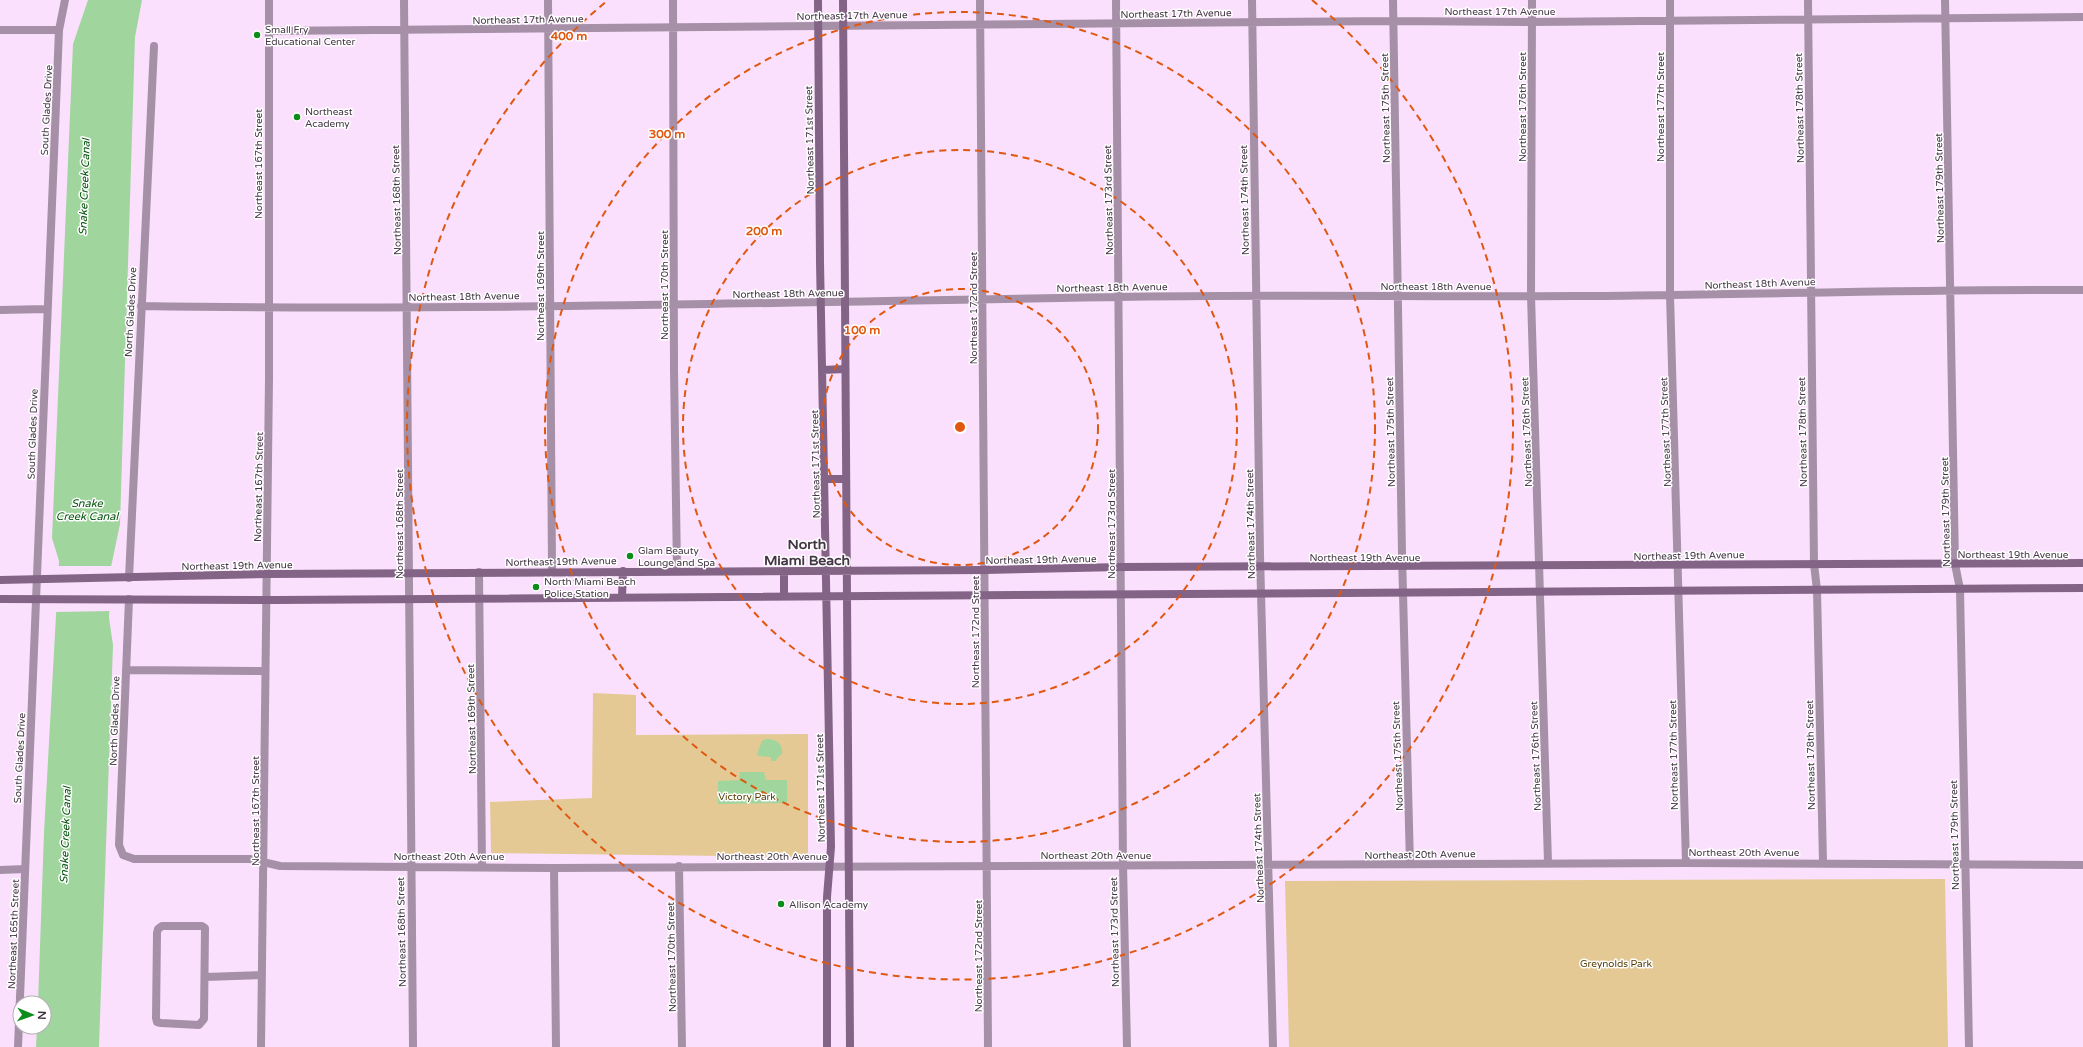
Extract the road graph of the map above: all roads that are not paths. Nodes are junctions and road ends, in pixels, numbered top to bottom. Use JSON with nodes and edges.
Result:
{"nodes":[{"id":1,"x":65,"y":0,"type":"edge"},
{"id":2,"x":268,"y":0,"type":"edge"},
{"id":3,"x":404,"y":0,"type":"edge"},
{"id":4,"x":548,"y":0,"type":"edge"},
{"id":5,"x":673,"y":0,"type":"edge"},
{"id":6,"x":818,"y":0,"type":"edge"},
{"id":7,"x":842,"y":0,"type":"edge"},
{"id":8,"x":980,"y":0,"type":"edge"},
{"id":9,"x":1116,"y":0,"type":"edge"},
{"id":10,"x":1252,"y":0,"type":"edge"},
{"id":11,"x":1393,"y":0,"type":"edge"},
{"id":12,"x":1532,"y":0,"type":"edge"},
{"id":13,"x":1670,"y":0,"type":"edge"},
{"id":14,"x":1808,"y":0,"type":"edge"},
{"id":15,"x":1945,"y":0,"type":"edge"},
{"id":16,"x":2083,"y":17,"type":"edge"},
{"id":17,"x":1945,"y":18,"type":"junction"},
{"id":18,"x":1808,"y":19,"type":"junction"},
{"id":19,"x":1670,"y":20,"type":"junction"},
{"id":20,"x":1393,"y":21,"type":"junction"},
{"id":21,"x":1532,"y":22,"type":"junction"},
{"id":22,"x":1252,"y":23,"type":"junction"},
{"id":23,"x":981,"y":24,"type":"junction"},
{"id":24,"x":1116,"y":24,"type":"junction"},
{"id":25,"x":818,"y":25,"type":"junction"},
{"id":26,"x":843,"y":25,"type":"junction"},
{"id":27,"x":548,"y":28,"type":"junction"},
{"id":28,"x":674,"y":28,"type":"junction"},
{"id":29,"x":404,"y":29,"type":"junction"},
{"id":30,"x":0,"y":30,"type":"edge"},
{"id":31,"x":59,"y":30,"type":"junction"},
{"id":32,"x":269,"y":31,"type":"junction"},
{"id":33,"x":154,"y":46,"type":"dead end"},
{"id":34,"x":1952,"y":290,"type":"junction"},
{"id":35,"x":2083,"y":290,"type":"edge"},
{"id":36,"x":1811,"y":291,"type":"junction"},
{"id":37,"x":1397,"y":295,"type":"junction"},
{"id":38,"x":1255,"y":296,"type":"junction"},
{"id":39,"x":1531,"y":296,"type":"junction"},
{"id":40,"x":1670,"y":296,"type":"junction"},
{"id":41,"x":1119,"y":297,"type":"junction"},
{"id":42,"x":983,"y":300,"type":"junction"},
{"id":43,"x":822,"y":302,"type":"junction"},
{"id":44,"x":845,"y":302,"type":"junction"},
{"id":45,"x":550,"y":305,"type":"junction"},
{"id":46,"x":674,"y":305,"type":"junction"},
{"id":47,"x":141,"y":306,"type":"junction"},
{"id":48,"x":408,"y":307,"type":"junction"},
{"id":49,"x":268,"y":308,"type":"junction"},
{"id":50,"x":47,"y":309,"type":"junction"},
{"id":51,"x":0,"y":310,"type":"edge"},
{"id":52,"x":845,"y":369,"type":"junction"},
{"id":53,"x":822,"y":370,"type":"junction"},
{"id":54,"x":826,"y":479,"type":"junction"},
{"id":55,"x":846,"y":479,"type":"junction"},
{"id":56,"x":1814,"y":564,"type":"junction"},
{"id":57,"x":1955,"y":564,"type":"junction"},
{"id":58,"x":2083,"y":564,"type":"edge"},
{"id":59,"x":1679,"y":566,"type":"junction"},
{"id":60,"x":1121,"y":567,"type":"junction"},
{"id":61,"x":1402,"y":567,"type":"junction"},
{"id":62,"x":1540,"y":567,"type":"junction"},
{"id":63,"x":1260,"y":568,"type":"junction"},
{"id":64,"x":677,"y":570,"type":"junction"},
{"id":65,"x":826,"y":570,"type":"junction"},
{"id":66,"x":848,"y":570,"type":"junction"},
{"id":67,"x":985,"y":570,"type":"junction"},
{"id":68,"x":552,"y":571,"type":"junction"},
{"id":69,"x":623,"y":571,"type":"junction"},
{"id":70,"x":784,"y":571,"type":"junction"},
{"id":71,"x":479,"y":572,"type":"junction"},
{"id":72,"x":409,"y":573,"type":"junction"},
{"id":73,"x":267,"y":574,"type":"junction"},
{"id":74,"x":36,"y":578,"type":"junction"},
{"id":75,"x":129,"y":578,"type":"junction"},
{"id":76,"x":0,"y":580,"type":"edge"},
{"id":77,"x":2083,"y":588,"type":"edge"},
{"id":78,"x":1960,"y":589,"type":"junction"},
{"id":79,"x":1817,"y":590,"type":"junction"},
{"id":80,"x":1540,"y":592,"type":"junction"},
{"id":81,"x":1680,"y":592,"type":"junction"},
{"id":82,"x":1403,"y":593,"type":"junction"},
{"id":83,"x":1261,"y":594,"type":"junction"},
{"id":84,"x":985,"y":595,"type":"junction"},
{"id":85,"x":1121,"y":595,"type":"junction"},
{"id":86,"x":784,"y":596,"type":"junction"},
{"id":87,"x":828,"y":596,"type":"junction"},
{"id":88,"x":848,"y":596,"type":"junction"},
{"id":89,"x":622,"y":597,"type":"junction"},
{"id":90,"x":479,"y":598,"type":"junction"},
{"id":91,"x":0,"y":599,"type":"edge"},
{"id":92,"x":35,"y":599,"type":"junction"},
{"id":93,"x":129,"y":599,"type":"junction"},
{"id":94,"x":409,"y":599,"type":"junction"},
{"id":95,"x":267,"y":600,"type":"junction"},
{"id":96,"x":126,"y":670,"type":"junction"},
{"id":97,"x":265,"y":671,"type":"junction"},
{"id":98,"x":119,"y":845,"type":"joint"},
{"id":99,"x":264,"y":861,"type":"junction"},
{"id":100,"x":1686,"y":862,"type":"junction"},
{"id":101,"x":1824,"y":862,"type":"junction"},
{"id":102,"x":1548,"y":863,"type":"junction"},
{"id":103,"x":1123,"y":864,"type":"junction"},
{"id":104,"x":1410,"y":864,"type":"junction"},
{"id":105,"x":987,"y":865,"type":"junction"},
{"id":106,"x":1964,"y":865,"type":"junction"},
{"id":107,"x":2083,"y":865,"type":"edge"},
{"id":108,"x":411,"y":866,"type":"junction"},
{"id":109,"x":482,"y":866,"type":"junction"},
{"id":110,"x":679,"y":866,"type":"junction"},
{"id":111,"x":830,"y":866,"type":"junction"},
{"id":112,"x":849,"y":866,"type":"junction"},
{"id":113,"x":1269,"y":866,"type":"junction"},
{"id":114,"x":554,"y":868,"type":"junction"},
{"id":115,"x":25,"y":869,"type":"junction"},
{"id":116,"x":0,"y":870,"type":"edge"},
{"id":117,"x":262,"y":976,"type":"junction"},
{"id":118,"x":205,"y":977,"type":"junction"},
{"id":119,"x":18,"y":1047,"type":"edge"},
{"id":120,"x":261,"y":1047,"type":"edge"},
{"id":121,"x":413,"y":1047,"type":"edge"},
{"id":122,"x":556,"y":1047,"type":"edge"},
{"id":123,"x":682,"y":1047,"type":"edge"},
{"id":124,"x":827,"y":1047,"type":"edge"},
{"id":125,"x":850,"y":1047,"type":"edge"},
{"id":126,"x":988,"y":1047,"type":"edge"},
{"id":127,"x":1126,"y":1047,"type":"edge"},
{"id":128,"x":1273,"y":1047,"type":"edge"},
{"id":129,"x":1969,"y":1047,"type":"edge"}],
"edges":[{"from":1,"to":31,"type":"street","name":"South Glades Drive"},
{"from":2,"to":32,"type":"street","name":"Northeast 167th Street"},
{"from":3,"to":29,"type":"street","name":"Northeast 168th Street"},
{"from":4,"to":27,"type":"street","name":"Northeast 169th Street"},
{"from":5,"to":28,"type":"street","name":"Northeast 170th Street"},
{"from":6,"to":25,"type":"street","name":"Northeast 171st Street"},
{"from":7,"to":26,"type":"street"},
{"from":8,"to":23,"type":"street","name":"Northeast 172nd Street"},
{"from":9,"to":24,"type":"street","name":"Northeast 173rd Street"},
{"from":10,"to":22,"type":"street","name":"Northeast 174th Street"},
{"from":11,"to":20,"type":"street","name":"Northeast 175th Street"},
{"from":12,"to":21,"type":"street","name":"Northeast 176th Street"},
{"from":13,"to":19,"type":"street","name":"Northeast 177th Street"},
{"from":14,"to":18,"type":"street","name":"Northeast 178th Street"},
{"from":15,"to":17,"type":"street","name":"Northeast 179th Street"},
{"from":16,"to":17,"type":"street","name":"Northeast 17th Avenue"},
{"from":17,"to":18,"type":"street","name":"Northeast 17th Avenue"},
{"from":17,"to":34,"type":"street","name":"Northeast 179th Street"},
{"from":18,"to":19,"type":"street","name":"Northeast 17th Avenue"},
{"from":18,"to":36,"type":"street","name":"Northeast 178th Street"},
{"from":19,"to":21,"type":"street","name":"Northeast 17th Avenue"},
{"from":19,"to":40,"type":"street","name":"Northeast 177th Street"},
{"from":20,"to":21,"type":"street","name":"Northeast 17th Avenue"},
{"from":20,"to":22,"type":"street","name":"Northeast 17th Avenue"},
{"from":20,"to":37,"type":"street","name":"Northeast 175th Street"},
{"from":21,"to":39,"type":"street","name":"Northeast 176th Street"},
{"from":22,"to":24,"type":"street","name":"Northeast 17th Avenue"},
{"from":22,"to":38,"type":"street","name":"Northeast 174th Street"},
{"from":23,"to":24,"type":"street","name":"Northeast 17th Avenue"},
{"from":23,"to":26,"type":"street","name":"Northeast 17th Avenue"},
{"from":23,"to":42,"type":"street","name":"Northeast 172nd Street"},
{"from":24,"to":41,"type":"street","name":"Northeast 173rd Street"},
{"from":25,"to":26,"type":"street","name":"Northeast 17th Avenue"},
{"from":25,"to":28,"type":"street","name":"Northeast 17th Avenue"},
{"from":25,"to":43,"type":"street","name":"Northeast 171st Street"},
{"from":26,"to":44,"type":"street"},
{"from":27,"to":28,"type":"street","name":"Northeast 17th Avenue"},
{"from":27,"to":29,"type":"street","name":"Northeast 17th Avenue"},
{"from":27,"to":45,"type":"street","name":"Northeast 169th Street"},
{"from":28,"to":46,"type":"street","name":"Northeast 170th Street"},
{"from":29,"to":32,"type":"street","name":"Northeast 17th Avenue"},
{"from":29,"to":48,"type":"street","name":"Northeast 168th Street"},
{"from":30,"to":31,"type":"street"},
{"from":31,"to":50,"type":"street","name":"South Glades Drive"},
{"from":32,"to":49,"type":"street","name":"Northeast 167th Street"},
{"from":33,"to":47,"type":"street","name":"North Glades Drive"},
{"from":34,"to":35,"type":"street","name":"Northeast 18th Avenue"},
{"from":34,"to":36,"type":"street","name":"Northeast 18th Avenue"},
{"from":34,"to":57,"type":"street","name":"Northeast 179th Street"},
{"from":36,"to":40,"type":"street","name":"Northeast 18th Avenue"},
{"from":36,"to":56,"type":"street","name":"Northeast 178th Street"},
{"from":37,"to":38,"type":"street","name":"Northeast 18th Avenue"},
{"from":37,"to":39,"type":"street","name":"Northeast 18th Avenue"},
{"from":37,"to":61,"type":"street","name":"Northeast 175th Street"},
{"from":38,"to":41,"type":"street","name":"Northeast 18th Avenue"},
{"from":38,"to":63,"type":"street","name":"Northeast 174th Street"},
{"from":39,"to":40,"type":"street","name":"Northeast 18th Avenue"},
{"from":39,"to":62,"type":"street","name":"Northeast 176th Street"},
{"from":40,"to":59,"type":"street","name":"Northeast 177th Street"},
{"from":41,"to":42,"type":"street","name":"Northeast 18th Avenue"},
{"from":41,"to":60,"type":"street","name":"Northeast 173rd Street"},
{"from":42,"to":44,"type":"street","name":"Northeast 18th Avenue"},
{"from":42,"to":67,"type":"street","name":"Northeast 172nd Street"},
{"from":43,"to":44,"type":"street","name":"Northeast 18th Avenue"},
{"from":43,"to":46,"type":"street","name":"Northeast 18th Avenue"},
{"from":43,"to":53,"type":"street","name":"Northeast 171st Street"},
{"from":44,"to":52,"type":"street"},
{"from":45,"to":46,"type":"street","name":"Northeast 18th Avenue"},
{"from":45,"to":48,"type":"street","name":"Northeast 18th Avenue"},
{"from":45,"to":68,"type":"street","name":"Northeast 169th Street"},
{"from":46,"to":64,"type":"street","name":"Northeast 170th Street"},
{"from":47,"to":49,"type":"street","name":"Northeast 18th Avenue"},
{"from":47,"to":75,"type":"street","name":"North Glades Drive"},
{"from":48,"to":49,"type":"street","name":"Northeast 18th Avenue"},
{"from":48,"to":72,"type":"street","name":"Northeast 168th Street"},
{"from":49,"to":73,"type":"street","name":"Northeast 167th Street"},
{"from":50,"to":51,"type":"street"},
{"from":50,"to":74,"type":"street","name":"South Glades Drive"},
{"from":52,"to":53,"type":"street"},
{"from":52,"to":55,"type":"street"},
{"from":53,"to":54,"type":"street","name":"Northeast 171st Street"},
{"from":54,"to":55,"type":"street"},
{"from":54,"to":65,"type":"street","name":"Northeast 171st Street"},
{"from":55,"to":66,"type":"street"},
{"from":56,"to":57,"type":"street","name":"Northeast 19th Avenue"},
{"from":56,"to":59,"type":"street","name":"Northeast 19th Avenue"},
{"from":56,"to":79,"type":"street","name":"Northeast 178th Street"},
{"from":57,"to":58,"type":"street","name":"Northeast 19th Avenue"},
{"from":57,"to":78,"type":"street","name":"Northeast 179th Street"},
{"from":59,"to":62,"type":"street","name":"Northeast 19th Avenue"},
{"from":59,"to":81,"type":"street","name":"Northeast 177th Street"},
{"from":60,"to":63,"type":"street","name":"Northeast 19th Avenue"},
{"from":60,"to":67,"type":"street","name":"Northeast 19th Avenue"},
{"from":60,"to":85,"type":"street","name":"Northeast 173rd Street"},
{"from":61,"to":62,"type":"street","name":"Northeast 19th Avenue"},
{"from":61,"to":63,"type":"street","name":"Northeast 19th Avenue"},
{"from":61,"to":82,"type":"street","name":"Northeast 175th Street"},
{"from":62,"to":80,"type":"street","name":"Northeast 176th Street"},
{"from":63,"to":83,"type":"street","name":"Northeast 174th Street"},
{"from":64,"to":69,"type":"street","name":"Northeast 19th Avenue"},
{"from":64,"to":70,"type":"street","name":"Northeast 19th Avenue"},
{"from":65,"to":66,"type":"street","name":"Northeast 19th Avenue"},
{"from":65,"to":70,"type":"street","name":"Northeast 19th Avenue"},
{"from":65,"to":87,"type":"street","name":"Northeast 171st Street"},
{"from":66,"to":67,"type":"street","name":"Northeast 19th Avenue"},
{"from":66,"to":88,"type":"street"},
{"from":67,"to":84,"type":"street","name":"Northeast 172nd Street"},
{"from":68,"to":69,"type":"street","name":"Northeast 19th Avenue"},
{"from":68,"to":71,"type":"street","name":"Northeast 19th Avenue"},
{"from":69,"to":89,"type":"street"},
{"from":70,"to":86,"type":"street"},
{"from":71,"to":72,"type":"street","name":"Northeast 19th Avenue"},
{"from":71,"to":90,"type":"street","name":"Northeast 169th Street"},
{"from":72,"to":73,"type":"street","name":"Northeast 19th Avenue"},
{"from":72,"to":94,"type":"street","name":"Northeast 168th Street"},
{"from":73,"to":75,"type":"street","name":"Northeast 19th Avenue"},
{"from":73,"to":95,"type":"street","name":"Northeast 167th Street"},
{"from":74,"to":75,"type":"street","name":"Northeast 19th Avenue"},
{"from":74,"to":76,"type":"street","name":"Northeast 19th Avenue"},
{"from":74,"to":92,"type":"street","name":"South Glades Drive"},
{"from":77,"to":78,"type":"street"},
{"from":78,"to":79,"type":"street"},
{"from":78,"to":106,"type":"street","name":"Northeast 179th Street"},
{"from":79,"to":81,"type":"street"},
{"from":79,"to":101,"type":"street","name":"Northeast 178th Street"},
{"from":80,"to":81,"type":"street"},
{"from":80,"to":82,"type":"street"},
{"from":80,"to":102,"type":"street","name":"Northeast 176th Street"},
{"from":81,"to":100,"type":"street","name":"Northeast 177th Street"},
{"from":82,"to":83,"type":"street"},
{"from":82,"to":104,"type":"street","name":"Northeast 175th Street"},
{"from":83,"to":85,"type":"street"},
{"from":83,"to":113,"type":"street","name":"Northeast 174th Street"},
{"from":84,"to":85,"type":"street"},
{"from":84,"to":88,"type":"street"},
{"from":84,"to":105,"type":"street","name":"Northeast 172nd Street"},
{"from":85,"to":103,"type":"street","name":"Northeast 173rd Street"},
{"from":86,"to":87,"type":"street"},
{"from":86,"to":89,"type":"street"},
{"from":87,"to":88,"type":"street"},
{"from":87,"to":111,"type":"street","name":"Northeast 171st Street"},
{"from":88,"to":112,"type":"street"},
{"from":89,"to":90,"type":"street"},
{"from":90,"to":94,"type":"street"},
{"from":90,"to":109,"type":"street","name":"Northeast 169th Street"},
{"from":91,"to":92,"type":"street"},
{"from":92,"to":93,"type":"street"},
{"from":92,"to":115,"type":"street","name":"South Glades Drive"},
{"from":93,"to":95,"type":"street"},
{"from":93,"to":96,"type":"street","name":"North Glades Drive"},
{"from":94,"to":95,"type":"street"},
{"from":94,"to":108,"type":"street","name":"Northeast 168th Street"},
{"from":95,"to":97,"type":"street","name":"Northeast 167th Street"},
{"from":96,"to":97,"type":"street"},
{"from":96,"to":98,"type":"street","name":"North Glades Drive"},
{"from":97,"to":99,"type":"street","name":"Northeast 167th Street"},
{"from":98,"to":99,"type":"street","name":"Northeast 20th Avenue"},
{"from":99,"to":108,"type":"street","name":"Northeast 20th Avenue"},
{"from":99,"to":117,"type":"street","name":"Northeast 167th Street"},
{"from":100,"to":101,"type":"street","name":"Northeast 20th Avenue"},
{"from":100,"to":102,"type":"street","name":"Northeast 20th Avenue"},
{"from":101,"to":106,"type":"street","name":"Northeast 20th Avenue"},
{"from":102,"to":104,"type":"street","name":"Northeast 20th Avenue"},
{"from":103,"to":105,"type":"street","name":"Northeast 20th Avenue"},
{"from":103,"to":113,"type":"street","name":"Northeast 20th Avenue"},
{"from":103,"to":127,"type":"street","name":"Northeast 173rd Street"},
{"from":104,"to":113,"type":"street","name":"Northeast 20th Avenue"},
{"from":105,"to":112,"type":"street","name":"Northeast 20th Avenue"},
{"from":105,"to":126,"type":"street","name":"Northeast 172nd Street"},
{"from":106,"to":107,"type":"street","name":"Northeast 20th Avenue"},
{"from":106,"to":129,"type":"street","name":"Northeast 179th Street"},
{"from":108,"to":109,"type":"street","name":"Northeast 20th Avenue"},
{"from":108,"to":121,"type":"street","name":"Northeast 168th Street"},
{"from":109,"to":114,"type":"street","name":"Northeast 20th Avenue"},
{"from":110,"to":111,"type":"street","name":"Northeast 20th Avenue"},
{"from":110,"to":114,"type":"street","name":"Northeast 20th Avenue"},
{"from":110,"to":123,"type":"street","name":"Northeast 170th Street"},
{"from":111,"to":112,"type":"street","name":"Northeast 20th Avenue"},
{"from":111,"to":124,"type":"street","name":"Northeast 171st Street"},
{"from":112,"to":125,"type":"street"},
{"from":113,"to":128,"type":"street","name":"Northeast 174th Street"},
{"from":114,"to":122,"type":"street"},
{"from":115,"to":116,"type":"street"},
{"from":115,"to":119,"type":"street","name":"Northeast 165th Street"},
{"from":117,"to":118,"type":"street"},
{"from":117,"to":120,"type":"street","name":"Northeast 167th Street"},
{"from":118,"to":118,"type":"street"}]}
